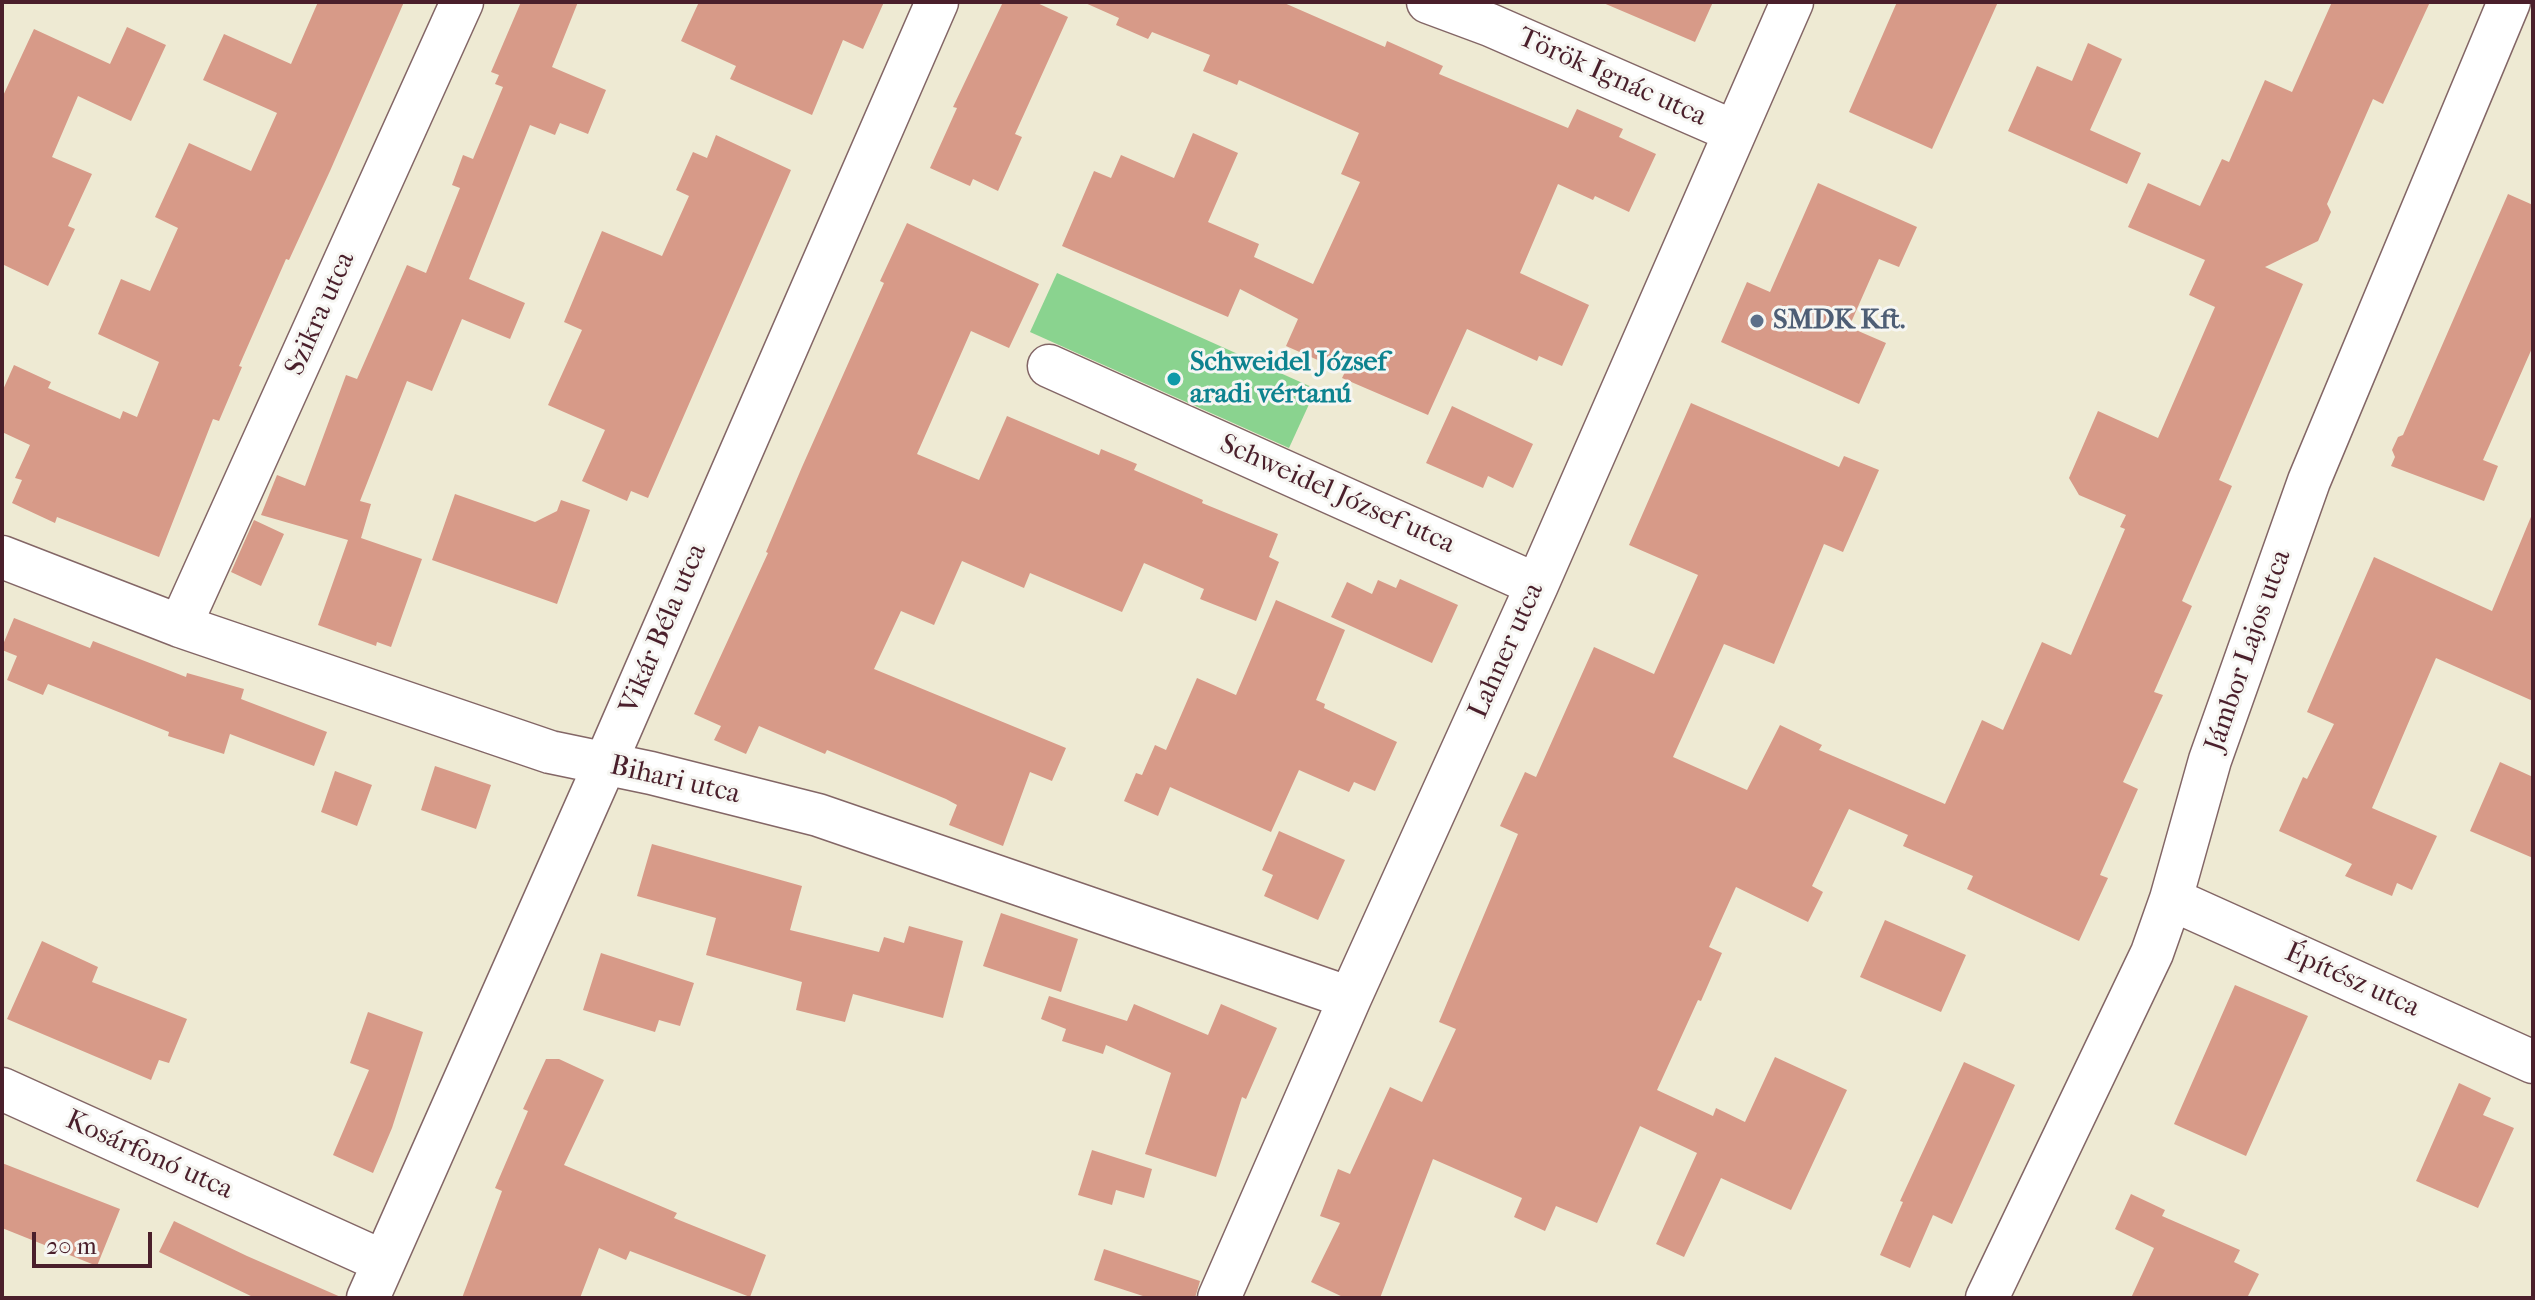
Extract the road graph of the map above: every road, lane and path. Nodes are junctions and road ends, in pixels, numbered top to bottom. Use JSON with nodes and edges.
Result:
{"nodes":[{"id":1,"x":462,"y":2,"type":"edge"},
{"id":2,"x":937,"y":2,"type":"edge"},
{"id":3,"x":1428,"y":2,"type":"edge"},
{"id":4,"x":1792,"y":2,"type":"edge"},
{"id":5,"x":2509,"y":2,"type":"edge"},
{"id":6,"x":1481,"y":13,"type":"edge"},
{"id":7,"x":1735,"y":132,"type":"junction"},
{"id":8,"x":1049,"y":366,"type":"dead end"},
{"id":9,"x":2,"y":557,"type":"edge"},
{"id":10,"x":1537,"y":585,"type":"junction"},
{"id":11,"x":180,"y":626,"type":"junction"},
{"id":12,"x":605,"y":764,"type":"junction"},
{"id":13,"x":2171,"y":899,"type":"junction"},
{"id":14,"x":1350,"y":998,"type":"junction"},
{"id":15,"x":2533,"y":1062,"type":"edge"},
{"id":16,"x":2,"y":1089,"type":"edge"},
{"id":17,"x":376,"y":1280,"type":"edge"},
{"id":18,"x":1219,"y":1298,"type":"edge"},
{"id":19,"x":1987,"y":1298,"type":"edge"}],
"edges":[{"from":1,"to":11,"type":"street","name":"Szikra utca"},
{"from":2,"to":12,"type":"street","name":"Vikár Béla utca"},
{"from":3,"to":6,"type":"street","name":"Török Ignác utca"},
{"from":4,"to":7,"type":"street","name":"Lahner utca"},
{"from":5,"to":13,"type":"street","name":"Jámbor Lajos utca"},
{"from":6,"to":7,"type":"street","name":"Török Ignác utca"},
{"from":7,"to":10,"type":"street","name":"Lahner utca"},
{"from":8,"to":10,"type":"street","name":"Schweidel József utca"},
{"from":9,"to":11,"type":"street","name":"Bihari utca"},
{"from":10,"to":14,"type":"street","name":"Lahner utca"},
{"from":11,"to":12,"type":"street","name":"Bihari utca"},
{"from":12,"to":14,"type":"street","name":"Bihari utca"},
{"from":12,"to":17,"type":"street","name":"Vikár Béla utca"},
{"from":13,"to":15,"type":"street","name":"Építész utca"},
{"from":13,"to":19,"type":"street","name":"Jámbor Lajos utca"},
{"from":14,"to":18,"type":"street","name":"Lahner utca"},
{"from":16,"to":17,"type":"street","name":"Kosárfonó utca"}]}
